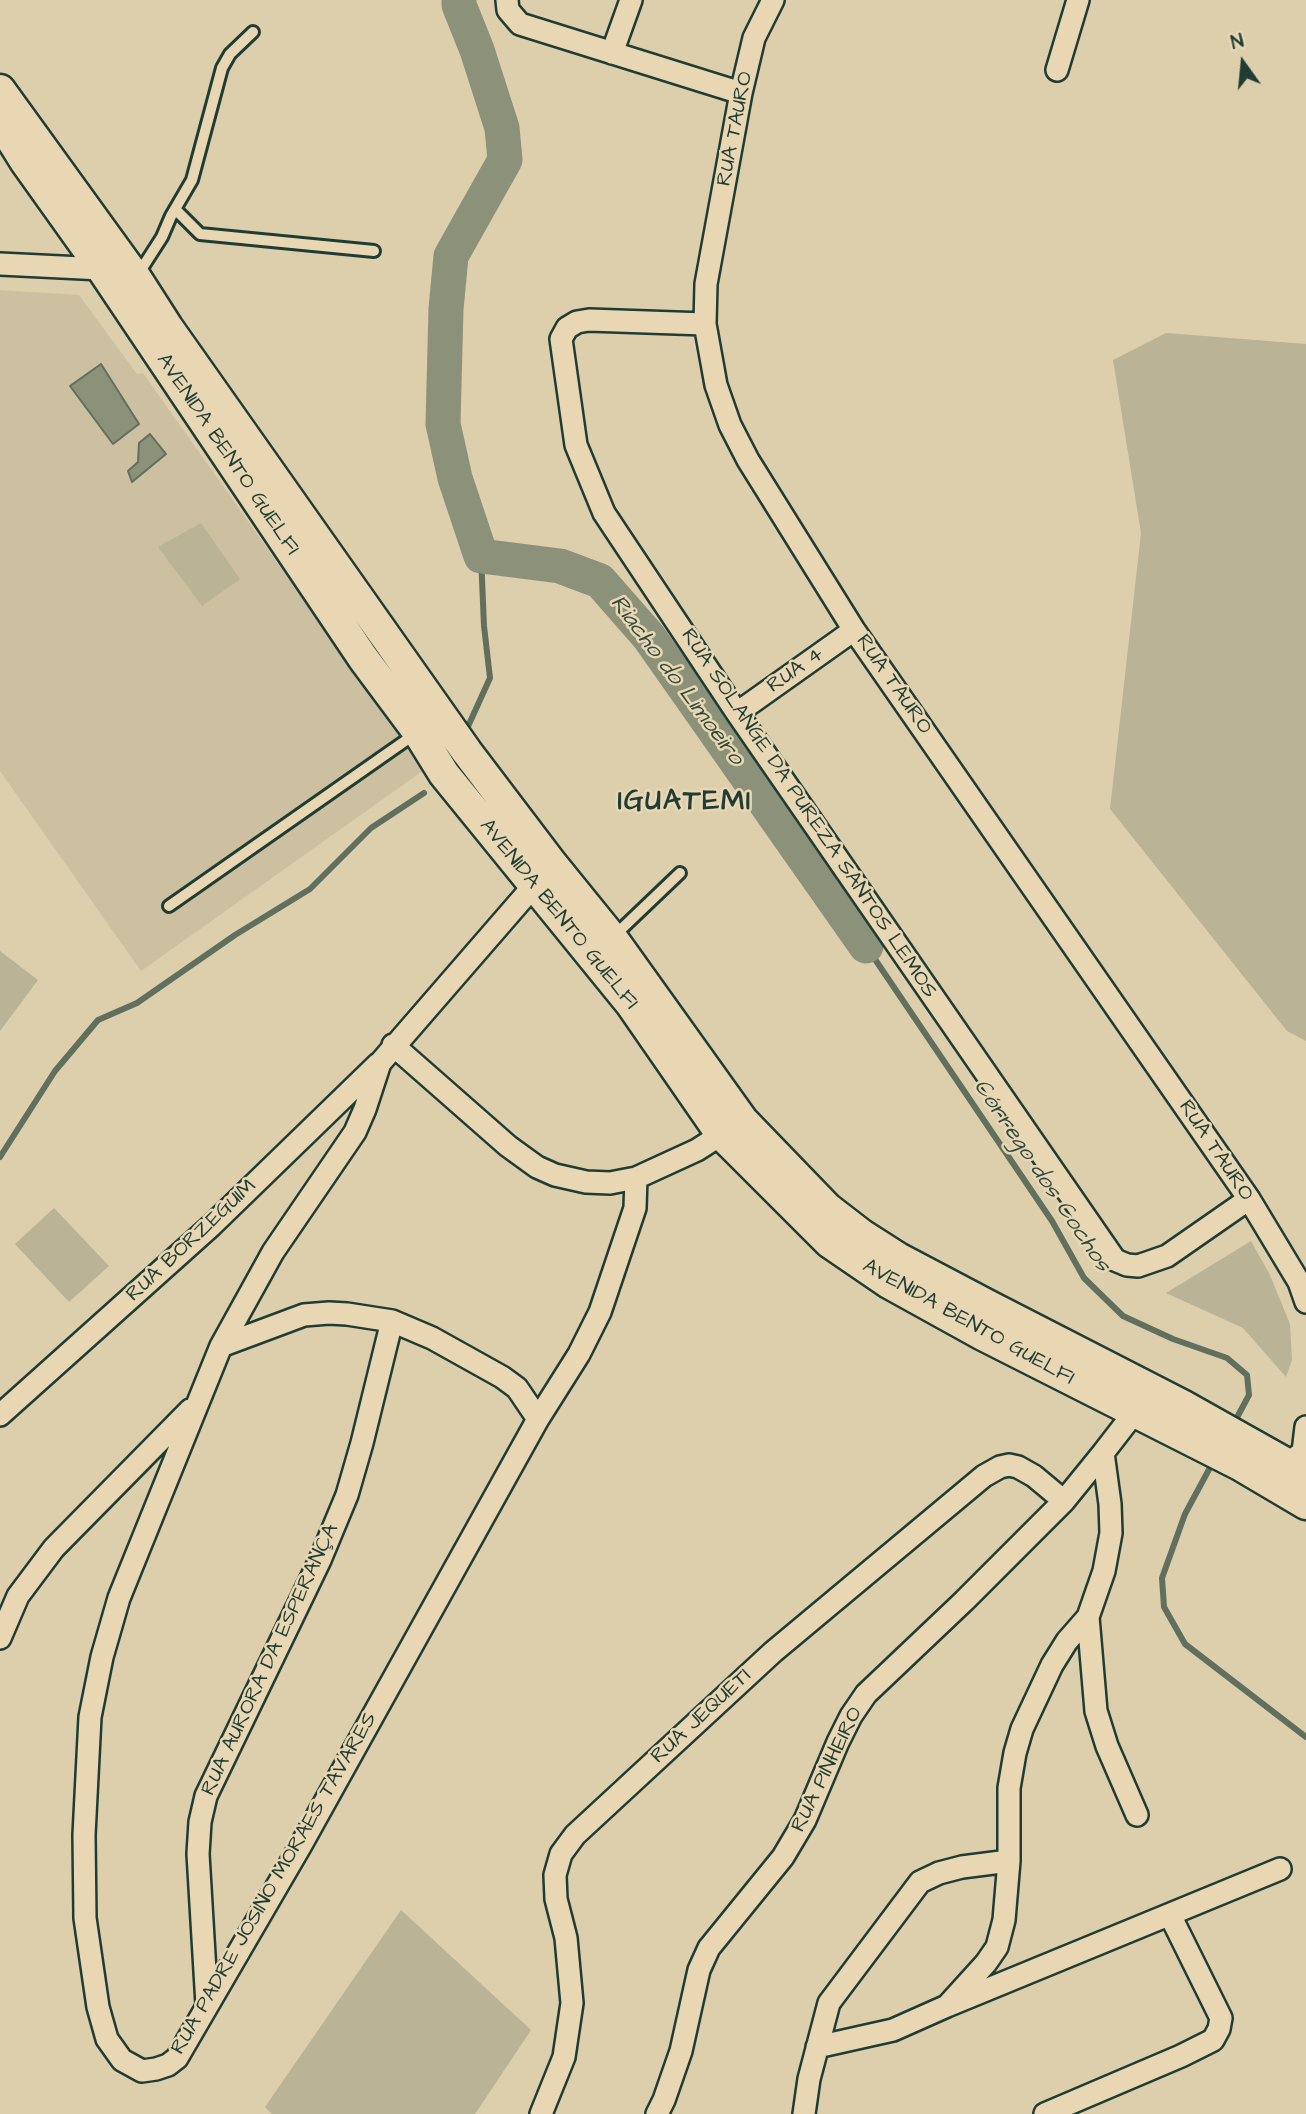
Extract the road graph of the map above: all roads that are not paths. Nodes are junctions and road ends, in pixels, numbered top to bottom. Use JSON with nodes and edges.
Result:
{"nodes":[{"id":1,"x":507,"y":0,"type":"edge"},
{"id":2,"x":631,"y":0,"type":"edge"},
{"id":3,"x":773,"y":0,"type":"edge"},
{"id":4,"x":1078,"y":0,"type":"edge"},
{"id":5,"x":253,"y":32,"type":"dead end"},
{"id":6,"x":612,"y":53,"type":"junction"},
{"id":7,"x":1057,"y":70,"type":"dead end"},
{"id":8,"x":0,"y":90,"type":"edge"},
{"id":9,"x":741,"y":93,"type":"junction"},
{"id":10,"x":0,"y":121,"type":"edge"},
{"id":11,"x":176,"y":209,"type":"junction"},
{"id":12,"x":374,"y":251,"type":"dead end"},
{"id":13,"x":0,"y":264,"type":"edge"},
{"id":14,"x":102,"y":269,"type":"junction"},
{"id":15,"x":136,"y":278,"type":"junction"},
{"id":16,"x":705,"y":324,"type":"junction"},
{"id":17,"x":855,"y":630,"type":"junction"},
{"id":18,"x":737,"y":713,"type":"junction"},
{"id":19,"x":418,"y":732,"type":"junction"},
{"id":20,"x":680,"y":873,"type":"dead end"},
{"id":21,"x":543,"y":874,"type":"junction"},
{"id":22,"x":169,"y":906,"type":"dead end"},
{"id":23,"x":603,"y":947,"type":"junction"},
{"id":24,"x":393,"y":1045,"type":"junction"},
{"id":25,"x":380,"y":1063,"type":"junction"},
{"id":26,"x":732,"y":1127,"type":"junction"},
{"id":27,"x":636,"y":1178,"type":"junction"},
{"id":28,"x":1249,"y":1199,"type":"junction"},
{"id":29,"x":1306,"y":1302,"type":"edge"},
{"id":30,"x":393,"y":1321,"type":"junction"},
{"id":31,"x":222,"y":1346,"type":"junction"},
{"id":32,"x":1148,"y":1387,"type":"junction"},
{"id":33,"x":196,"y":1404,"type":"junction"},
{"id":34,"x":1134,"y":1413,"type":"junction"},
{"id":35,"x":0,"y":1415,"type":"edge"},
{"id":36,"x":1177,"y":1418,"type":"junction"},
{"id":37,"x":538,"y":1419,"type":"junction"},
{"id":38,"x":1306,"y":1427,"type":"edge"},
{"id":39,"x":1103,"y":1453,"type":"junction"},
{"id":40,"x":1295,"y":1466,"type":"edge"},
{"id":41,"x":1064,"y":1501,"type":"junction"},
{"id":42,"x":1306,"y":1504,"type":"edge"},
{"id":43,"x":1088,"y":1617,"type":"junction"},
{"id":44,"x":0,"y":1638,"type":"edge"},
{"id":45,"x":1138,"y":1815,"type":"dead end"},
{"id":46,"x":1009,"y":1861,"type":"junction"},
{"id":47,"x":1280,"y":1869,"type":"dead end"},
{"id":48,"x":1170,"y":1915,"type":"junction"},
{"id":49,"x":207,"y":2005,"type":"junction"},
{"id":50,"x":947,"y":2006,"type":"junction"},
{"id":51,"x":817,"y":2047,"type":"junction"},
{"id":52,"x":541,"y":2114,"type":"edge"},
{"id":53,"x":657,"y":2114,"type":"edge"},
{"id":54,"x":804,"y":2114,"type":"edge"},
{"id":55,"x":1045,"y":2114,"type":"edge"}],
"edges":[{"from":1,"to":6,"type":"street"},
{"from":2,"to":6,"type":"street"},
{"from":3,"to":9,"type":"street","name":"RUA TAURO"},
{"from":4,"to":7,"type":"street"},
{"from":5,"to":11,"type":"lane"},
{"from":6,"to":9,"type":"street"},
{"from":8,"to":15,"type":"main road","name":"AVENIDA BENTO GUELFI"},
{"from":9,"to":16,"type":"street","name":"RUA TAURO"},
{"from":10,"to":14,"type":"main road","name":"AVENIDA BENTO GUELFI"},
{"from":11,"to":12,"type":"lane"},
{"from":11,"to":15,"type":"lane"},
{"from":13,"to":14,"type":"street"},
{"from":14,"to":15,"type":"street"},
{"from":14,"to":19,"type":"main road","name":"AVENIDA BENTO GUELFI"},
{"from":15,"to":21,"type":"main road","name":"AVENIDA BENTO GUELFI"},
{"from":16,"to":17,"type":"street","name":"RUA TAURO"},
{"from":16,"to":18,"type":"street","name":"RUA SOLANGE DA PUREZA SANTOS LEMOS"},
{"from":17,"to":18,"type":"street","name":"RUA 4"},
{"from":17,"to":28,"type":"street","name":"RUA TAURO"},
{"from":18,"to":28,"type":"street","name":"RUA SOLANGE DA PUREZA SANTOS LEMOS"},
{"from":19,"to":21,"type":"main road","name":"AVENIDA BENTO GUELFI"},
{"from":19,"to":22,"type":"lane"},
{"from":20,"to":23,"type":"lane"},
{"from":21,"to":23,"type":"main road","name":"AVENIDA BENTO GUELFI"},
{"from":21,"to":24,"type":"street","name":"RUA PADRE JOSINO MORAES TAVARES"},
{"from":23,"to":26,"type":"main road","name":"AVENIDA BENTO GUELFI"},
{"from":24,"to":25,"type":"street","name":"RUA PADRE JOSINO MORAES TAVARES"},
{"from":24,"to":27,"type":"street"},
{"from":25,"to":31,"type":"street","name":"RUA PADRE JOSINO MORAES TAVARES"},
{"from":25,"to":35,"type":"street","name":"RUA BORZEGUIM"},
{"from":26,"to":27,"type":"street"},
{"from":26,"to":32,"type":"main road","name":"AVENIDA BENTO GUELFI"},
{"from":26,"to":34,"type":"main road","name":"AVENIDA BENTO GUELFI"},
{"from":27,"to":37,"type":"street","name":"RUA PADRE JOSINO MORAES TAVARES"},
{"from":28,"to":29,"type":"street","name":"RUA TAURO"},
{"from":30,"to":31,"type":"street"},
{"from":30,"to":37,"type":"street"},
{"from":30,"to":49,"type":"street","name":"RUA AURORA DA ESPERANÇA"},
{"from":31,"to":33,"type":"street","name":"RUA PADRE JOSINO MORAES TAVARES"},
{"from":32,"to":34,"type":"street","name":"RUA PINHEIRO"},
{"from":32,"to":36,"type":"main road","name":"AVENIDA BENTO GUELFI"},
{"from":33,"to":44,"type":"street"},
{"from":33,"to":49,"type":"street","name":"RUA PADRE JOSINO MORAES TAVARES"},
{"from":34,"to":36,"type":"main road","name":"AVENIDA BENTO GUELFI"},
{"from":34,"to":39,"type":"street","name":"RUA PINHEIRO"},
{"from":36,"to":40,"type":"main road","name":"AVENIDA BENTO GUELFI"},
{"from":37,"to":49,"type":"street","name":"RUA PADRE JOSINO MORAES TAVARES"},
{"from":38,"to":40,"type":"street"},
{"from":39,"to":41,"type":"street","name":"RUA PINHEIRO"},
{"from":39,"to":43,"type":"street"},
{"from":40,"to":42,"type":"main road","name":"AVENIDA BENTO GUELFI"},
{"from":41,"to":52,"type":"street","name":"RUA JEQUETI"},
{"from":41,"to":53,"type":"street","name":"RUA PINHEIRO"},
{"from":43,"to":45,"type":"street"},
{"from":43,"to":46,"type":"street"},
{"from":46,"to":50,"type":"street"},
{"from":46,"to":51,"type":"street"},
{"from":47,"to":48,"type":"street"},
{"from":48,"to":50,"type":"street"},
{"from":48,"to":55,"type":"street"},
{"from":50,"to":51,"type":"street"},
{"from":51,"to":54,"type":"street"}]}
